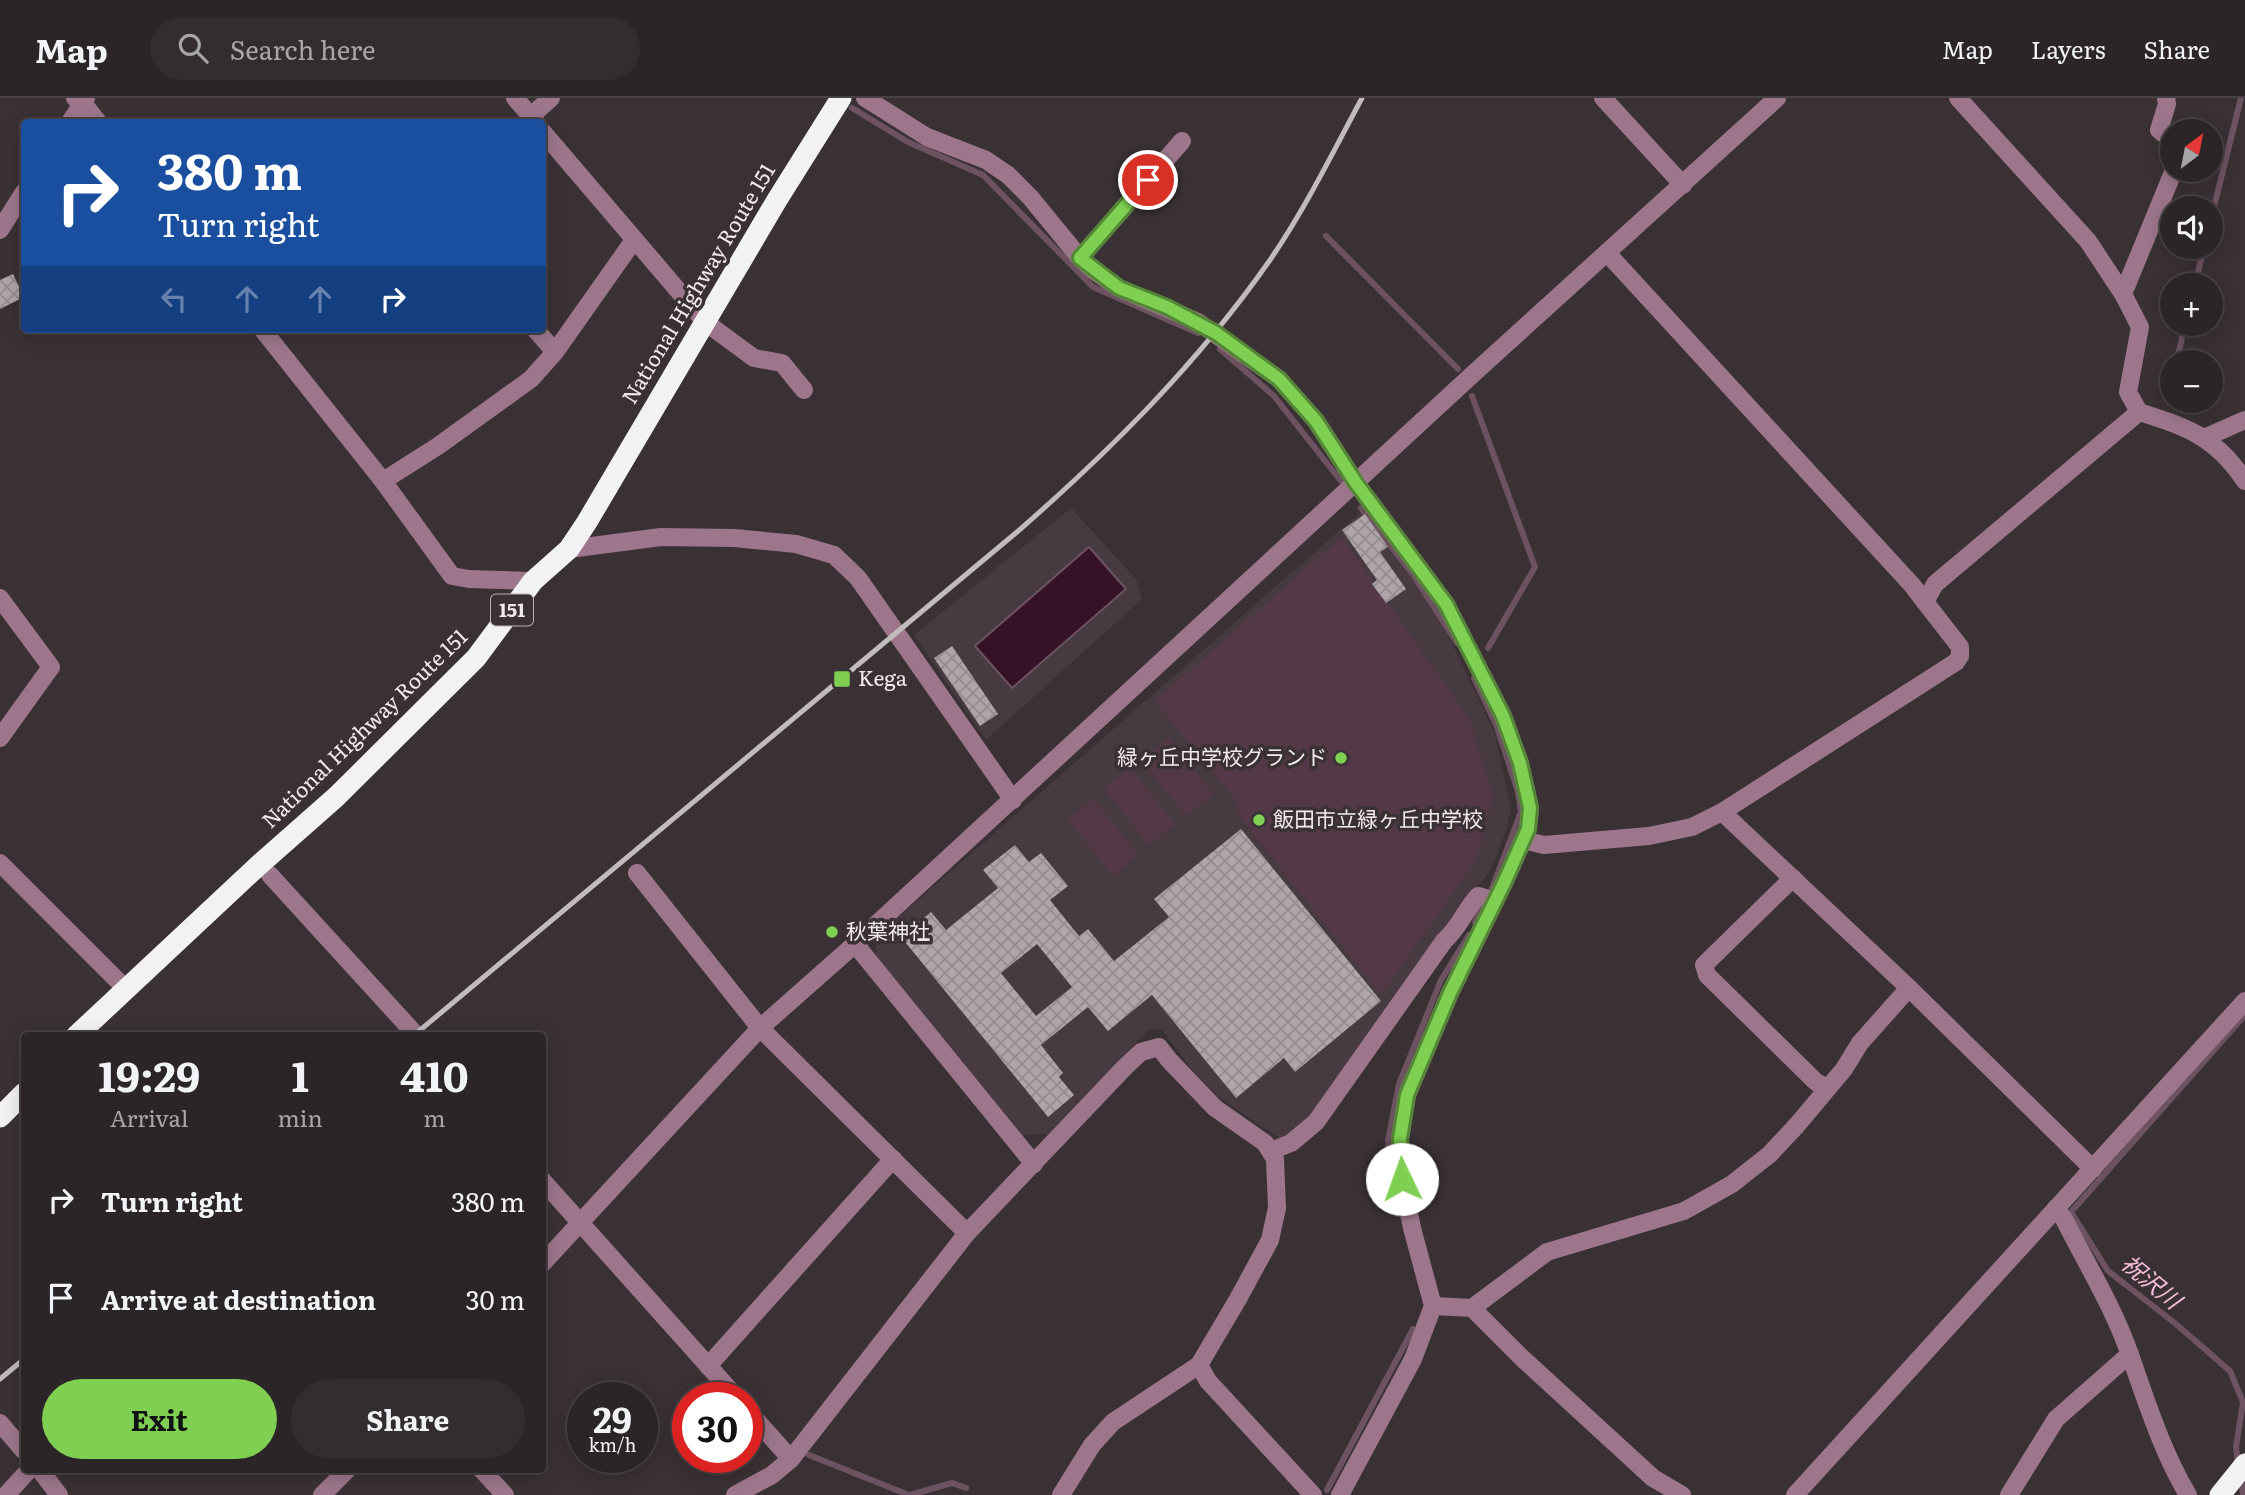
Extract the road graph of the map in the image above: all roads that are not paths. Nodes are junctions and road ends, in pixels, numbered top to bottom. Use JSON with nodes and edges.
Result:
{"nodes":[{"id":1,"x":515,"y":98,"type":"edge"},
{"id":2,"x":551,"y":98,"type":"edge"},
{"id":3,"x":841,"y":98,"type":"edge"},
{"id":4,"x":865,"y":98,"type":"edge"},
{"id":5,"x":1603,"y":98,"type":"edge"},
{"id":6,"x":1777,"y":98,"type":"edge"},
{"id":7,"x":1958,"y":98,"type":"edge"},
{"id":8,"x":2166,"y":98,"type":"edge"},
{"id":9,"x":81,"y":100,"type":"edge"},
{"id":10,"x":72,"y":119,"type":"edge"},
{"id":11,"x":96,"y":119,"type":"edge"},
{"id":12,"x":531,"y":119,"type":"edge"},
{"id":13,"x":544,"y":119,"type":"edge"},
{"id":14,"x":2162,"y":119,"type":"edge"},
{"id":15,"x":546,"y":138,"type":"edge"},
{"id":16,"x":1182,"y":141,"type":"dead end"},
{"id":17,"x":2169,"y":182,"type":"edge"},
{"id":18,"x":1683,"y":185,"type":"junction"},
{"id":19,"x":21,"y":197,"type":"edge"},
{"id":20,"x":0,"y":230,"type":"edge"},
{"id":21,"x":634,"y":240,"type":"junction"},
{"id":22,"x":1607,"y":254,"type":"junction"},
{"id":23,"x":1080,"y":258,"type":"junction"},
{"id":24,"x":2123,"y":294,"type":"junction"},
{"id":25,"x":705,"y":321,"type":"junction"},
{"id":26,"x":265,"y":333,"type":"edge"},
{"id":27,"x":538,"y":333,"type":"edge"},
{"id":28,"x":555,"y":352,"type":"junction"},
{"id":29,"x":804,"y":390,"type":"dead end"},
{"id":30,"x":2139,"y":412,"type":"junction"},
{"id":31,"x":2245,"y":420,"type":"edge"},
{"id":32,"x":2204,"y":438,"type":"junction"},
{"id":33,"x":383,"y":481,"type":"junction"},
{"id":34,"x":2245,"y":481,"type":"edge"},
{"id":35,"x":1356,"y":483,"type":"junction"},
{"id":36,"x":569,"y":550,"type":"junction"},
{"id":37,"x":533,"y":581,"type":"junction"},
{"id":38,"x":0,"y":598,"type":"edge"},
{"id":39,"x":1925,"y":602,"type":"junction"},
{"id":40,"x":0,"y":738,"type":"edge"},
{"id":41,"x":1013,"y":800,"type":"junction"},
{"id":42,"x":1722,"y":812,"type":"junction"},
{"id":43,"x":1523,"y":840,"type":"junction"},
{"id":44,"x":0,"y":863,"type":"edge"},
{"id":45,"x":637,"y":873,"type":"dead end"},
{"id":46,"x":270,"y":875,"type":"dead end"},
{"id":47,"x":1793,"y":878,"type":"junction"},
{"id":48,"x":1489,"y":899,"type":"junction"},
{"id":49,"x":855,"y":944,"type":"junction"},
{"id":50,"x":125,"y":988,"type":"junction"},
{"id":51,"x":1909,"y":988,"type":"junction"},
{"id":52,"x":2245,"y":1002,"type":"edge"},
{"id":53,"x":760,"y":1028,"type":"junction"},
{"id":54,"x":80,"y":1032,"type":"edge"},
{"id":55,"x":413,"y":1032,"type":"edge"},
{"id":56,"x":1826,"y":1088,"type":"junction"},
{"id":57,"x":21,"y":1096,"type":"edge"},
{"id":58,"x":0,"y":1117,"type":"edge"},
{"id":59,"x":1270,"y":1151,"type":"junction"},
{"id":60,"x":893,"y":1159,"type":"junction"},
{"id":61,"x":1034,"y":1164,"type":"junction"},
{"id":62,"x":2093,"y":1169,"type":"junction"},
{"id":63,"x":546,"y":1185,"type":"edge"},
{"id":64,"x":2056,"y":1208,"type":"junction"},
{"id":65,"x":580,"y":1223,"type":"junction"},
{"id":66,"x":967,"y":1233,"type":"junction"},
{"id":67,"x":546,"y":1260,"type":"edge"},
{"id":68,"x":1433,"y":1306,"type":"junction"},
{"id":69,"x":1472,"y":1308,"type":"junction"},
{"id":70,"x":2130,"y":1354,"type":"junction"},
{"id":71,"x":1199,"y":1365,"type":"junction"},
{"id":72,"x":708,"y":1366,"type":"junction"},
{"id":73,"x":722,"y":1382,"type":"edge"},
{"id":74,"x":0,"y":1423,"type":"edge"},
{"id":75,"x":763,"y":1428,"type":"edge"},
{"id":76,"x":21,"y":1448,"type":"edge"},
{"id":77,"x":791,"y":1459,"type":"junction"},
{"id":78,"x":2245,"y":1464,"type":"edge"},
{"id":79,"x":26,"y":1473,"type":"edge"},
{"id":80,"x":42,"y":1473,"type":"edge"},
{"id":81,"x":344,"y":1473,"type":"edge"},
{"id":82,"x":485,"y":1473,"type":"edge"},
{"id":83,"x":2226,"y":1488,"type":"edge"},
{"id":84,"x":6,"y":1495,"type":"edge"},
{"id":85,"x":59,"y":1495,"type":"edge"},
{"id":86,"x":322,"y":1495,"type":"edge"},
{"id":87,"x":505,"y":1495,"type":"edge"},
{"id":88,"x":735,"y":1495,"type":"edge"},
{"id":89,"x":1061,"y":1495,"type":"edge"},
{"id":90,"x":1313,"y":1495,"type":"edge"},
{"id":91,"x":1340,"y":1495,"type":"edge"},
{"id":92,"x":1682,"y":1495,"type":"edge"},
{"id":93,"x":1795,"y":1495,"type":"edge"},
{"id":94,"x":2009,"y":1495,"type":"edge"},
{"id":95,"x":2188,"y":1495,"type":"edge"}],
"edges":[{"from":1,"to":12,"type":"street"},
{"from":2,"to":13,"type":"street"},
{"from":3,"to":25,"type":"highway","name":"National Highway Route 151","number":"151"},
{"from":4,"to":23,"type":"street"},
{"from":5,"to":18,"type":"street"},
{"from":6,"to":18,"type":"street"},
{"from":7,"to":24,"type":"street"},
{"from":8,"to":14,"type":"street"},
{"from":9,"to":10,"type":"street"},
{"from":9,"to":11,"type":"street"},
{"from":15,"to":21,"type":"street"},
{"from":16,"to":23,"type":"street"},
{"from":17,"to":24,"type":"street"},
{"from":18,"to":22,"type":"street"},
{"from":19,"to":20,"type":"street"},
{"from":21,"to":25,"type":"street"},
{"from":21,"to":28,"type":"street"},
{"from":22,"to":35,"type":"street"},
{"from":22,"to":39,"type":"street"},
{"from":23,"to":35,"type":"street"},
{"from":24,"to":30,"type":"street"},
{"from":25,"to":29,"type":"street"},
{"from":25,"to":36,"type":"highway","name":"National Highway Route 151","number":"151"},
{"from":26,"to":33,"type":"street"},
{"from":27,"to":28,"type":"street"},
{"from":28,"to":33,"type":"street"},
{"from":30,"to":32,"type":"street"},
{"from":30,"to":39,"type":"street"},
{"from":31,"to":32,"type":"street"},
{"from":32,"to":34,"type":"street"},
{"from":33,"to":37,"type":"street"},
{"from":35,"to":41,"type":"street"},
{"from":35,"to":43,"type":"street"},
{"from":36,"to":37,"type":"highway","name":"National Highway Route 151","number":"151"},
{"from":36,"to":41,"type":"street"},
{"from":37,"to":50,"type":"highway","name":"National Highway Route 151","number":"151"},
{"from":38,"to":40,"type":"street"},
{"from":39,"to":42,"type":"street"},
{"from":41,"to":49,"type":"street"},
{"from":42,"to":43,"type":"street"},
{"from":42,"to":47,"type":"street"},
{"from":43,"to":48,"type":"street"},
{"from":44,"to":50,"type":"street"},
{"from":45,"to":53,"type":"street"},
{"from":46,"to":55,"type":"street"},
{"from":47,"to":51,"type":"street"},
{"from":47,"to":56,"type":"street"},
{"from":48,"to":59,"type":"street"},
{"from":48,"to":68,"type":"street"},
{"from":49,"to":53,"type":"street"},
{"from":49,"to":61,"type":"street"},
{"from":50,"to":54,"type":"highway","name":"National Highway Route 151","number":"151"},
{"from":51,"to":56,"type":"street"},
{"from":51,"to":62,"type":"street"},
{"from":52,"to":62,"type":"street"},
{"from":53,"to":60,"type":"street"},
{"from":53,"to":65,"type":"street"},
{"from":56,"to":69,"type":"street"},
{"from":57,"to":58,"type":"highway"},
{"from":59,"to":61,"type":"street"},
{"from":59,"to":71,"type":"street"},
{"from":60,"to":66,"type":"street"},
{"from":60,"to":72,"type":"street"},
{"from":61,"to":66,"type":"street"},
{"from":62,"to":64,"type":"street"},
{"from":63,"to":65,"type":"street"},
{"from":64,"to":70,"type":"street"},
{"from":64,"to":93,"type":"street"},
{"from":65,"to":67,"type":"street"},
{"from":65,"to":72,"type":"street"},
{"from":66,"to":77,"type":"street"},
{"from":68,"to":69,"type":"street"},
{"from":68,"to":91,"type":"street"},
{"from":69,"to":92,"type":"street"},
{"from":70,"to":94,"type":"street"},
{"from":70,"to":95,"type":"street"},
{"from":71,"to":89,"type":"street"},
{"from":71,"to":90,"type":"street"},
{"from":72,"to":73,"type":"street"},
{"from":74,"to":76,"type":"street"},
{"from":75,"to":77,"type":"street"},
{"from":77,"to":88,"type":"street"},
{"from":78,"to":83,"type":"highway"},
{"from":79,"to":84,"type":"street"},
{"from":80,"to":85,"type":"street"},
{"from":81,"to":86,"type":"street"},
{"from":82,"to":87,"type":"street"}]}
